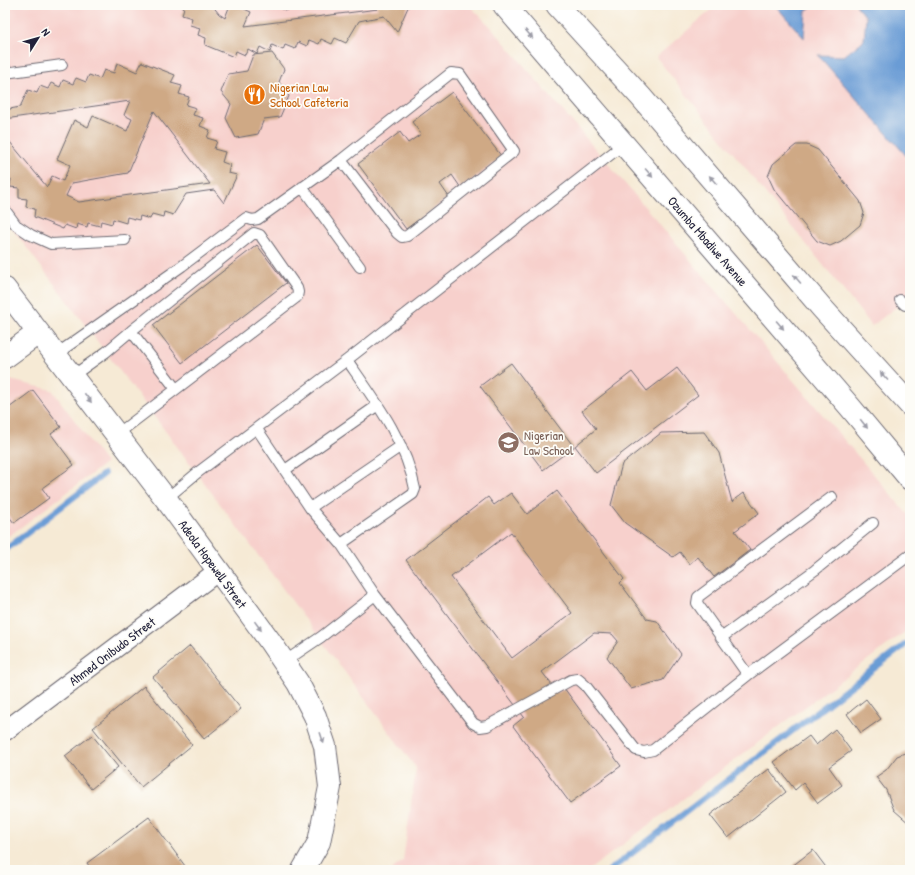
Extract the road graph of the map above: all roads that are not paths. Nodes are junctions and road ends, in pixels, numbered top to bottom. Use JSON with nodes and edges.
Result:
{"nodes":[{"id":1,"x":504,"y":5,"type":"edge"},
{"id":2,"x":556,"y":5,"type":"edge"},
{"id":3,"x":578,"y":5,"type":"edge"},
{"id":4,"x":62,"y":65,"type":"dead end"},
{"id":5,"x":5,"y":73,"type":"edge"},
{"id":6,"x":641,"y":97,"type":"junction"},
{"id":7,"x":624,"y":144,"type":"junction"},
{"id":8,"x":341,"y":160,"type":"junction"},
{"id":9,"x":302,"y":187,"type":"junction"},
{"id":10,"x":5,"y":210,"type":"edge"},
{"id":11,"x":125,"y":240,"type":"dead end"},
{"id":12,"x":360,"y":267,"type":"dead end"},
{"id":13,"x":5,"y":289,"type":"edge"},
{"id":14,"x":132,"y":331,"type":"junction"},
{"id":15,"x":38,"y":333,"type":"junction"},
{"id":16,"x":55,"y":355,"type":"junction"},
{"id":17,"x":5,"y":357,"type":"edge"},
{"id":18,"x":346,"y":360,"type":"junction"},
{"id":19,"x":71,"y":377,"type":"junction"},
{"id":20,"x":176,"y":389,"type":"junction"},
{"id":21,"x":378,"y":405,"type":"junction"},
{"id":22,"x":910,"y":405,"type":"edge"},
{"id":23,"x":257,"y":429,"type":"junction"},
{"id":24,"x":116,"y":435,"type":"junction"},
{"id":25,"x":400,"y":446,"type":"junction"},
{"id":26,"x":285,"y":470,"type":"junction"},
{"id":27,"x":910,"y":479,"type":"edge"},
{"id":28,"x":832,"y":497,"type":"dead end"},
{"id":29,"x":166,"y":499,"type":"junction"},
{"id":30,"x":310,"y":508,"type":"junction"},
{"id":31,"x":873,"y":523,"type":"dead end"},
{"id":32,"x":341,"y":544,"type":"junction"},
{"id":33,"x":910,"y":555,"type":"edge"},
{"id":34,"x":218,"y":571,"type":"junction"},
{"id":35,"x":375,"y":595,"type":"junction"},
{"id":36,"x":721,"y":638,"type":"junction"},
{"id":37,"x":284,"y":662,"type":"junction"},
{"id":38,"x":748,"y":675,"type":"junction"},
{"id":39,"x":5,"y":731,"type":"edge"},
{"id":40,"x":303,"y":870,"type":"edge"}],
"edges":[{"from":1,"to":7,"type":"main road","name":"Ozumba Mbadiwe Avenue","one_way":true},
{"from":2,"to":6,"type":"main road"},
{"from":3,"to":6,"type":"main road"},
{"from":4,"to":5,"type":"lane"},
{"from":22,"to":6,"type":"main road","one_way":true},
{"from":7,"to":18,"type":"lane"},
{"from":7,"to":27,"type":"main road","name":"Ozumba Mbadiwe Avenue","one_way":true},
{"from":8,"to":8,"type":"lane"},
{"from":8,"to":9,"type":"lane"},
{"from":9,"to":12,"type":"lane"},
{"from":9,"to":16,"type":"lane"},
{"from":10,"to":11,"type":"lane"},
{"from":13,"to":15,"type":"main road","name":"Adeola Hopewell Street"},
{"from":14,"to":19,"type":"lane"},
{"from":14,"to":20,"type":"lane"},
{"from":14,"to":20,"type":"lane"},
{"from":15,"to":16,"type":"main road","name":"Adeola Hopewell Street"},
{"from":15,"to":17,"type":"main road"},
{"from":16,"to":19,"type":"main road","name":"Adeola Hopewell Street"},
{"from":18,"to":21,"type":"lane"},
{"from":18,"to":23,"type":"lane"},
{"from":19,"to":24,"type":"main road","name":"Adeola Hopewell Street","one_way":true},
{"from":20,"to":24,"type":"lane"},
{"from":21,"to":25,"type":"lane"},
{"from":21,"to":26,"type":"lane"},
{"from":23,"to":26,"type":"lane"},
{"from":23,"to":29,"type":"lane"},
{"from":24,"to":29,"type":"main road","name":"Adeola Hopewell Street"},
{"from":25,"to":30,"type":"lane"},
{"from":25,"to":32,"type":"lane"},
{"from":26,"to":30,"type":"lane"},
{"from":28,"to":36,"type":"lane"},
{"from":29,"to":34,"type":"main road","name":"Adeola Hopewell Street"},
{"from":30,"to":32,"type":"lane"},
{"from":31,"to":36,"type":"lane"},
{"from":32,"to":35,"type":"lane"},
{"from":33,"to":38,"type":"lane"},
{"from":34,"to":37,"type":"main road","name":"Adeola Hopewell Street","one_way":true},
{"from":34,"to":39,"type":"street","name":"Ahmed Onibudo Street"},
{"from":35,"to":37,"type":"lane"},
{"from":35,"to":38,"type":"lane"},
{"from":36,"to":38,"type":"lane"},
{"from":37,"to":40,"type":"main road","name":"Adeola Hopewell Street","one_way":true}]}
